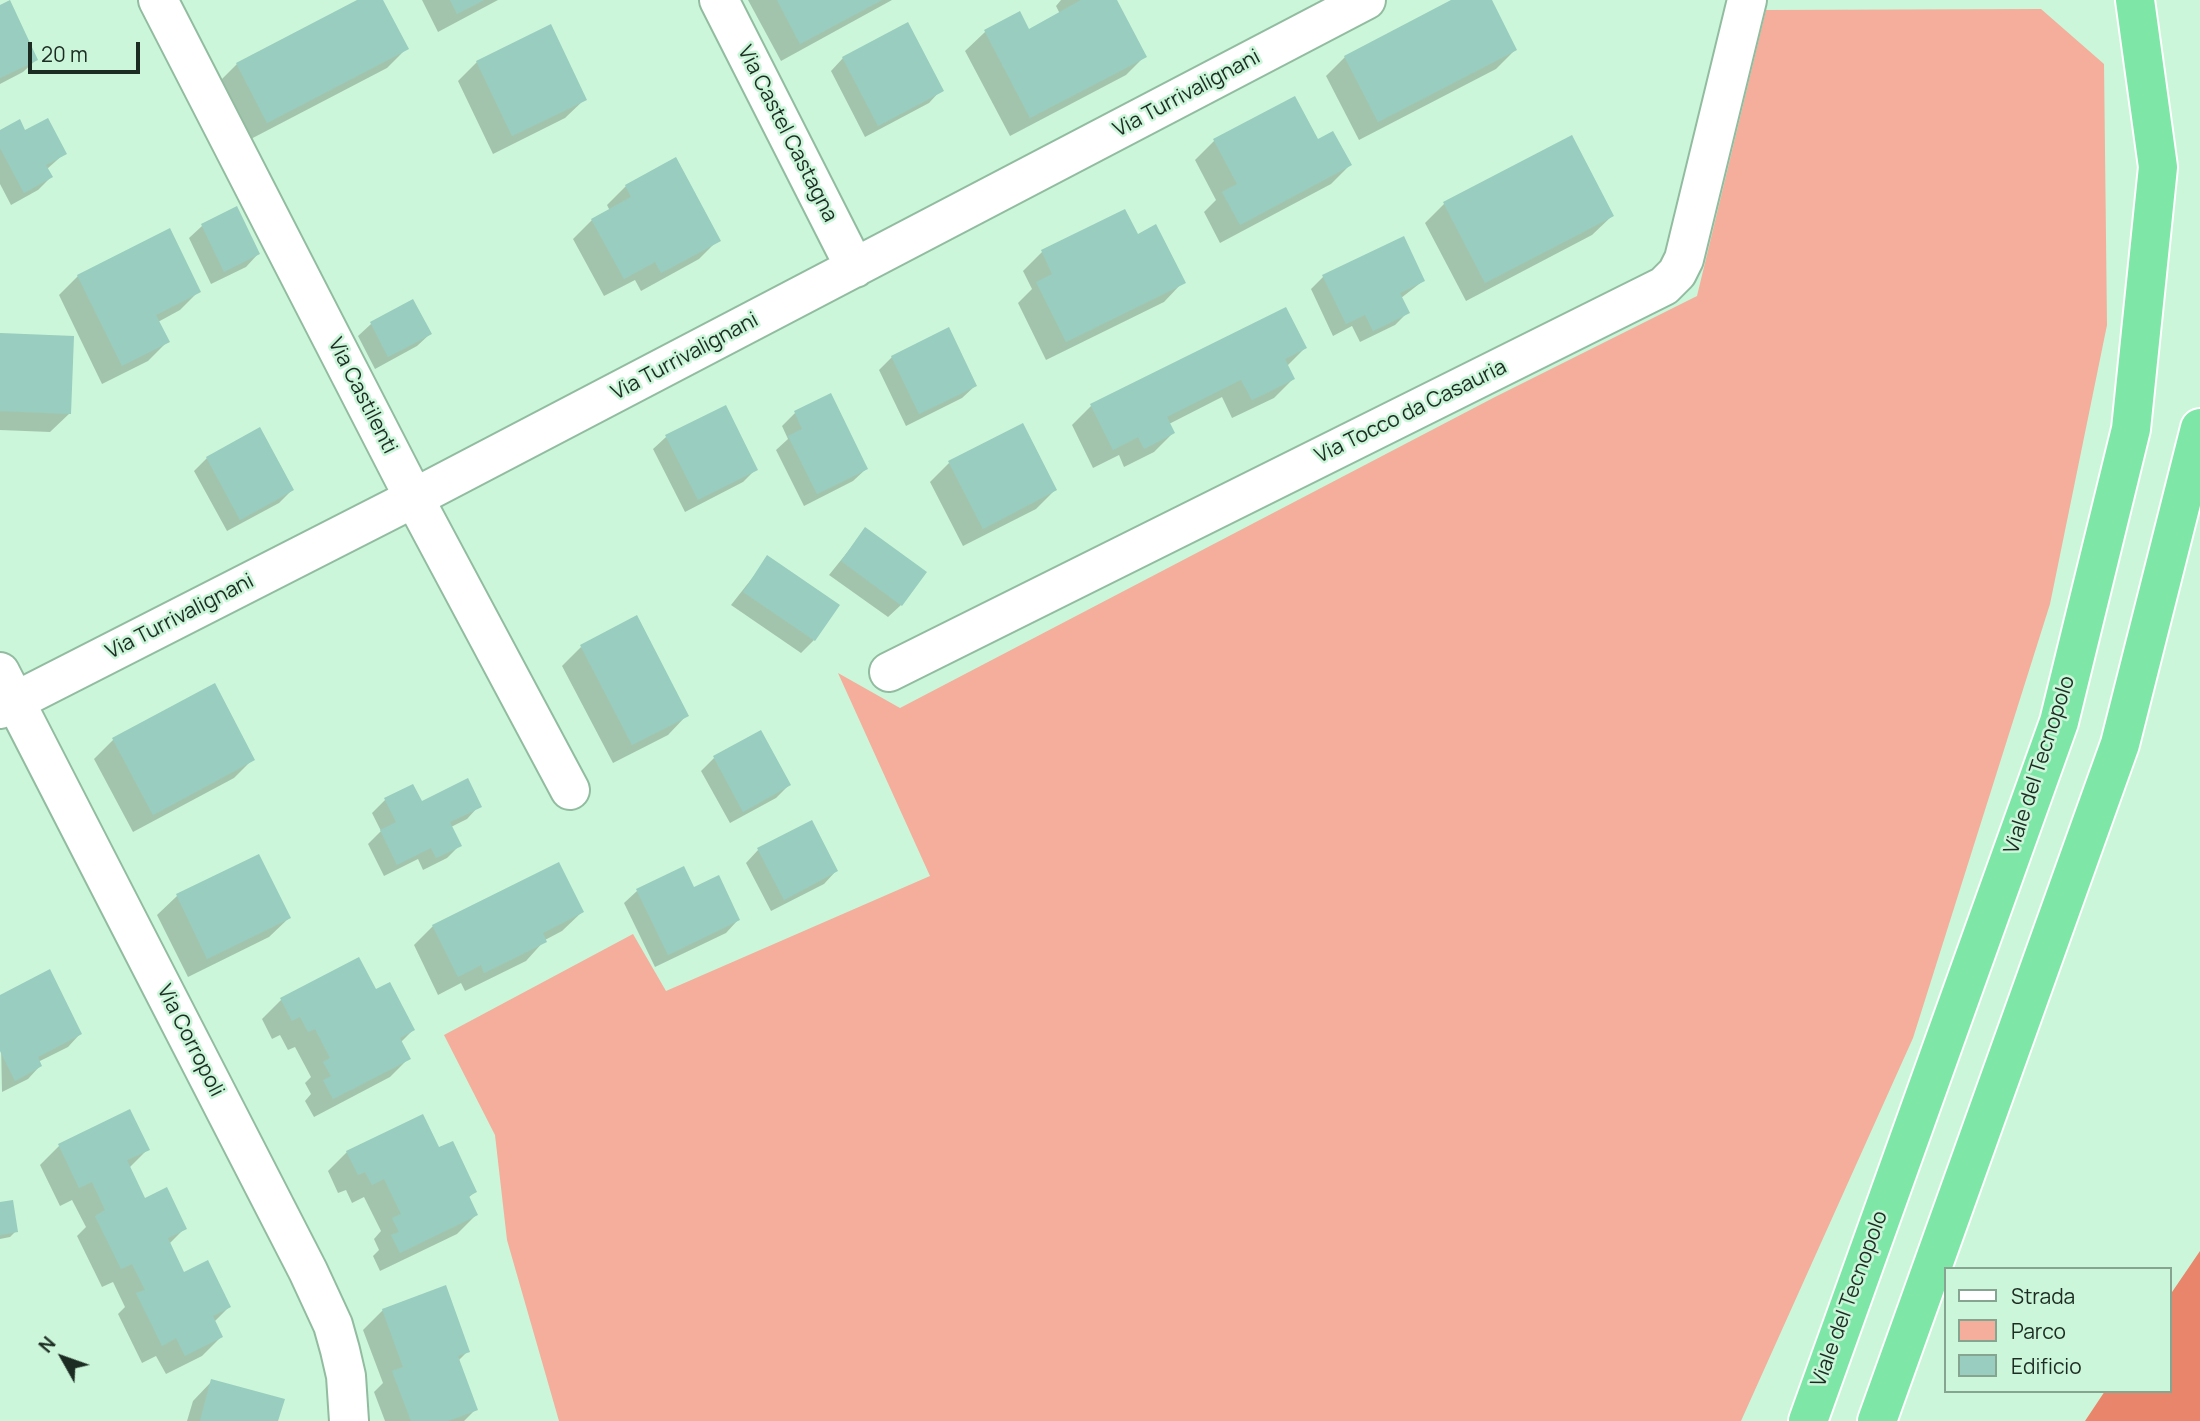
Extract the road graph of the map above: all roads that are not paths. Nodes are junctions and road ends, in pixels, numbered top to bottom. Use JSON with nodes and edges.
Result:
{"nodes":[{"id":1,"x":158,"y":0,"type":"edge"},
{"id":2,"x":719,"y":0,"type":"edge"},
{"id":3,"x":1366,"y":0,"type":"edge"},
{"id":4,"x":1747,"y":0,"type":"edge"},
{"id":5,"x":2136,"y":0,"type":"edge"},
{"id":6,"x":855,"y":268,"type":"junction"},
{"id":7,"x":2200,"y":428,"type":"edge"},
{"id":8,"x":414,"y":498,"type":"junction"},
{"id":9,"x":889,"y":672,"type":"dead end"},
{"id":10,"x":5,"y":694,"type":"edge"},
{"id":11,"x":570,"y":790,"type":"dead end"},
{"id":12,"x":349,"y":1421,"type":"edge"},
{"id":13,"x":1808,"y":1421,"type":"edge"},
{"id":14,"x":1877,"y":1421,"type":"edge"}],
"edges":[{"from":1,"to":8,"type":"street","name":"Via Castilenti"},
{"from":2,"to":6,"type":"street","name":"Via Castel Castagna"},
{"from":3,"to":6,"type":"street","name":"Via Turrivalignani"},
{"from":4,"to":9,"type":"street","name":"Via Tocco da Casauria"},
{"from":5,"to":13,"type":"highway","name":"Viale del Tecnopolo"},
{"from":6,"to":8,"type":"street","name":"Via Turrivalignani"},
{"from":7,"to":14,"type":"highway"},
{"from":8,"to":10,"type":"street","name":"Via Turrivalignani"},
{"from":8,"to":11,"type":"street","name":"Via Castilenti"},
{"from":10,"to":12,"type":"street","name":"Via Corropoli"}]}
